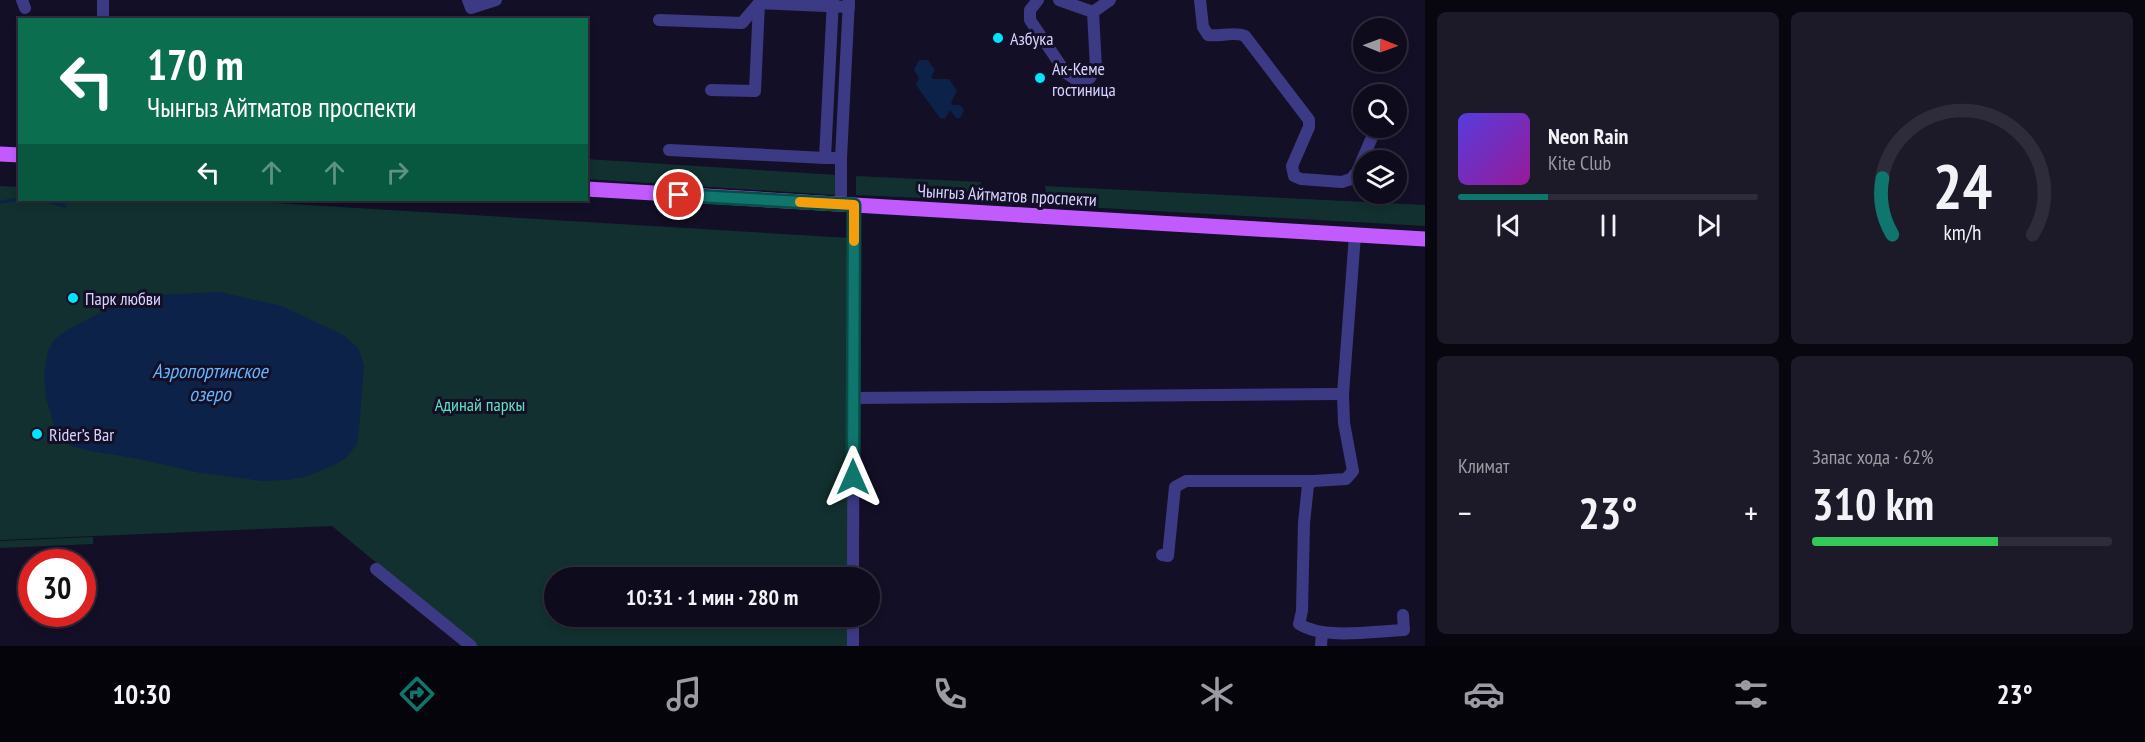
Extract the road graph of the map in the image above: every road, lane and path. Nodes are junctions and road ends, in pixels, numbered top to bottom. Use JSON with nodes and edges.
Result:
{"nodes":[{"id":1,"x":103,"y":0,"type":"edge"},
{"id":2,"x":468,"y":0,"type":"edge"},
{"id":3,"x":496,"y":0,"type":"edge"},
{"id":4,"x":1038,"y":0,"type":"edge"},
{"id":5,"x":1059,"y":0,"type":"edge"},
{"id":6,"x":1110,"y":0,"type":"edge"},
{"id":7,"x":1200,"y":0,"type":"edge"},
{"id":8,"x":759,"y":3,"type":"junction"},
{"id":9,"x":833,"y":3,"type":"edge"},
{"id":10,"x":849,"y":3,"type":"edge"},
{"id":11,"x":1093,"y":12,"type":"junction"},
{"id":12,"x":103,"y":18,"type":"edge"},
{"id":13,"x":659,"y":20,"type":"dead end"},
{"id":14,"x":711,"y":90,"type":"dead end"},
{"id":15,"x":1372,"y":138,"type":"edge"},
{"id":16,"x":669,"y":150,"type":"dead end"},
{"id":17,"x":0,"y":154,"type":"edge"},
{"id":18,"x":18,"y":155,"type":"edge"},
{"id":19,"x":825,"y":158,"type":"junction"},
{"id":20,"x":841,"y":159,"type":"junction"},
{"id":21,"x":588,"y":189,"type":"edge"},
{"id":22,"x":847,"y":205,"type":"junction"},
{"id":23,"x":1355,"y":235,"type":"junction"},
{"id":24,"x":1425,"y":239,"type":"edge"},
{"id":25,"x":1343,"y":394,"type":"junction"},
{"id":26,"x":853,"y":398,"type":"junction"},
{"id":27,"x":1314,"y":482,"type":"junction"},
{"id":28,"x":1162,"y":555,"type":"dead end"},
{"id":29,"x":853,"y":567,"type":"edge"},
{"id":30,"x":376,"y":568,"type":"dead end"},
{"id":31,"x":1403,"y":615,"type":"dead end"},
{"id":32,"x":853,"y":627,"type":"edge"},
{"id":33,"x":1322,"y":632,"type":"junction"},
{"id":34,"x":471,"y":646,"type":"edge"},
{"id":35,"x":854,"y":646,"type":"edge"},
{"id":36,"x":1321,"y":646,"type":"edge"}],
"edges":[{"from":1,"to":12,"type":"street"},
{"from":2,"to":3,"type":"street"},
{"from":4,"to":11,"type":"street"},
{"from":5,"to":11,"type":"street"},
{"from":6,"to":11,"type":"street"},
{"from":7,"to":15,"type":"street"},
{"from":8,"to":9,"type":"street"},
{"from":8,"to":13,"type":"street"},
{"from":8,"to":14,"type":"street"},
{"from":9,"to":10,"type":"street"},
{"from":9,"to":19,"type":"street"},
{"from":10,"to":20,"type":"street"},
{"from":16,"to":19,"type":"street"},
{"from":17,"to":18,"type":"main road"},
{"from":19,"to":20,"type":"street"},
{"from":20,"to":22,"type":"street"},
{"from":21,"to":22,"type":"main road","name":"Чынгыз Айтматов проспекти"},
{"from":22,"to":23,"type":"main road","name":"Чынгыз Айтматов проспекти"},
{"from":22,"to":26,"type":"street"},
{"from":23,"to":24,"type":"main road","name":"Чынгыз Айтматов проспекти"},
{"from":23,"to":25,"type":"street"},
{"from":25,"to":26,"type":"street"},
{"from":25,"to":27,"type":"street"},
{"from":26,"to":29,"type":"street"},
{"from":27,"to":28,"type":"street"},
{"from":27,"to":33,"type":"street"},
{"from":30,"to":34,"type":"street"},
{"from":31,"to":33,"type":"street"},
{"from":32,"to":35,"type":"street"},
{"from":33,"to":36,"type":"street"}]}
